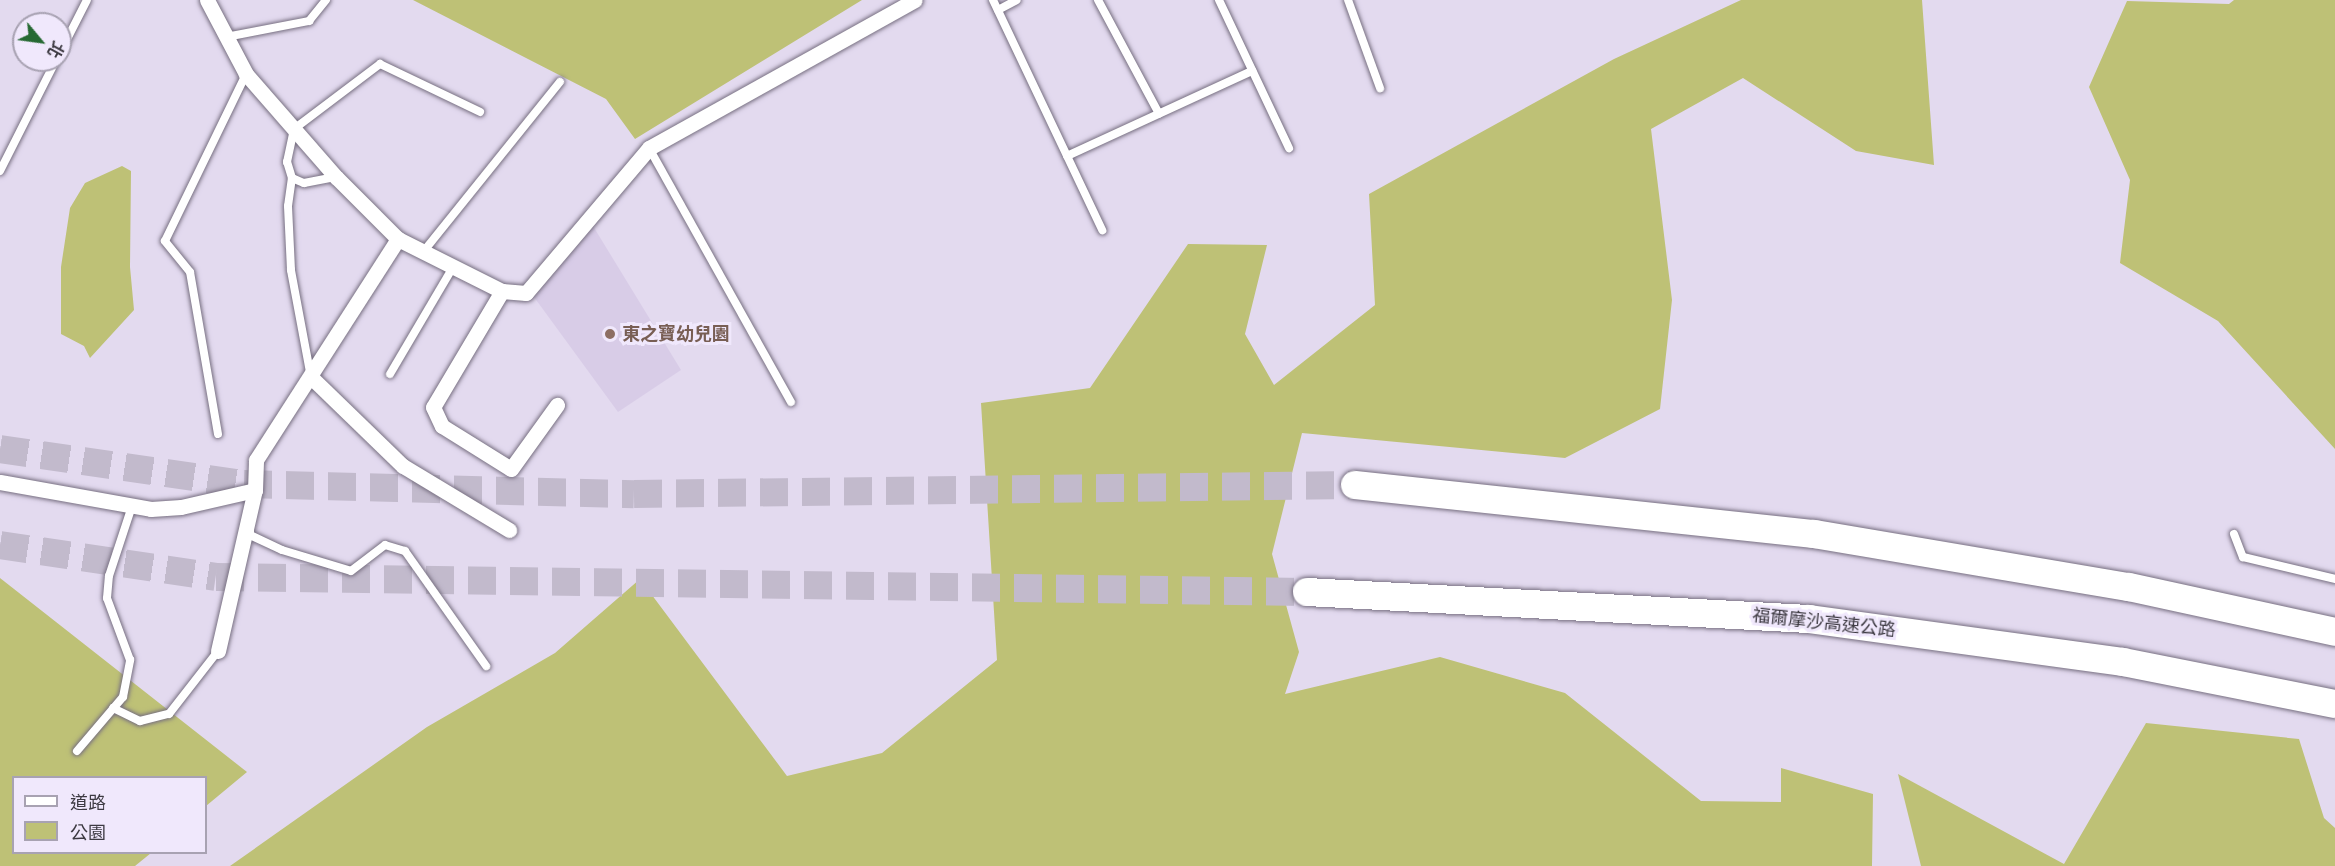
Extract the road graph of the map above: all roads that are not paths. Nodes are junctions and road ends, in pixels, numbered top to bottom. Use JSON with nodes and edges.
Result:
{"nodes":[{"id":1,"x":87,"y":0,"type":"edge"},
{"id":2,"x":207,"y":0,"type":"edge"},
{"id":3,"x":326,"y":0,"type":"edge"},
{"id":4,"x":915,"y":0,"type":"edge"},
{"id":5,"x":993,"y":0,"type":"edge"},
{"id":6,"x":1017,"y":0,"type":"edge"},
{"id":7,"x":1098,"y":0,"type":"edge"},
{"id":8,"x":1218,"y":0,"type":"edge"},
{"id":9,"x":1348,"y":0,"type":"edge"},
{"id":10,"x":998,"y":10,"type":"junction"},
{"id":11,"x":72,"y":29,"type":"edge"},
{"id":12,"x":226,"y":37,"type":"junction"},
{"id":13,"x":1252,"y":71,"type":"junction"},
{"id":14,"x":50,"y":72,"type":"edge"},
{"id":15,"x":246,"y":74,"type":"junction"},
{"id":16,"x":560,"y":82,"type":"dead end"},
{"id":17,"x":1380,"y":88,"type":"dead end"},
{"id":18,"x":480,"y":112,"type":"dead end"},
{"id":19,"x":1159,"y":114,"type":"junction"},
{"id":20,"x":294,"y":129,"type":"junction"},
{"id":21,"x":649,"y":148,"type":"junction"},
{"id":22,"x":1289,"y":148,"type":"dead end"},
{"id":23,"x":1067,"y":156,"type":"junction"},
{"id":24,"x":0,"y":171,"type":"edge"},
{"id":25,"x":336,"y":177,"type":"junction"},
{"id":26,"x":292,"y":178,"type":"junction"},
{"id":27,"x":1102,"y":231,"type":"dead end"},
{"id":28,"x":398,"y":239,"type":"junction"},
{"id":29,"x":424,"y":251,"type":"junction"},
{"id":30,"x":453,"y":267,"type":"junction"},
{"id":31,"x":502,"y":291,"type":"junction"},
{"id":32,"x":390,"y":374,"type":"dead end"},
{"id":33,"x":311,"y":377,"type":"junction"},
{"id":34,"x":791,"y":402,"type":"dead end"},
{"id":35,"x":557,"y":405,"type":"dead end"},
{"id":36,"x":218,"y":434,"type":"dead end"},
{"id":37,"x":0,"y":483,"type":"edge"},
{"id":38,"x":1355,"y":485,"type":"tunnel mouth"},
{"id":39,"x":255,"y":490,"type":"junction"},
{"id":40,"x":132,"y":506,"type":"junction"},
{"id":41,"x":509,"y":530,"type":"dead end"},
{"id":42,"x":2234,"y":534,"type":"dead end"},
{"id":43,"x":2335,"y":579,"type":"edge"},
{"id":44,"x":1307,"y":592,"type":"tunnel mouth"},
{"id":45,"x":2335,"y":632,"type":"edge"},
{"id":46,"x":218,"y":651,"type":"joint"},
{"id":47,"x":486,"y":666,"type":"dead end"},
{"id":48,"x":2335,"y":704,"type":"edge"},
{"id":49,"x":113,"y":708,"type":"junction"},
{"id":50,"x":77,"y":751,"type":"dead end"}],
"edges":[{"from":1,"to":11,"type":"lane"},
{"from":2,"to":12,"type":"street"},
{"from":3,"to":12,"type":"lane"},
{"from":4,"to":21,"type":"street"},
{"from":5,"to":10,"type":"lane"},
{"from":6,"to":10,"type":"lane"},
{"from":7,"to":19,"type":"lane"},
{"from":8,"to":13,"type":"lane"},
{"from":9,"to":17,"type":"lane"},
{"from":10,"to":23,"type":"lane"},
{"from":12,"to":15,"type":"street"},
{"from":13,"to":19,"type":"lane"},
{"from":13,"to":22,"type":"lane"},
{"from":14,"to":24,"type":"lane"},
{"from":15,"to":20,"type":"street"},
{"from":15,"to":36,"type":"lane"},
{"from":16,"to":29,"type":"lane"},
{"from":18,"to":20,"type":"lane"},
{"from":19,"to":23,"type":"lane"},
{"from":20,"to":25,"type":"street"},
{"from":20,"to":26,"type":"lane"},
{"from":21,"to":31,"type":"street"},
{"from":21,"to":34,"type":"lane"},
{"from":23,"to":27,"type":"lane"},
{"from":25,"to":26,"type":"lane"},
{"from":25,"to":28,"type":"street"},
{"from":26,"to":33,"type":"lane"},
{"from":28,"to":29,"type":"street"},
{"from":28,"to":33,"type":"street"},
{"from":29,"to":30,"type":"street"},
{"from":30,"to":31,"type":"street"},
{"from":30,"to":32,"type":"lane"},
{"from":31,"to":35,"type":"street"},
{"from":33,"to":39,"type":"street"},
{"from":33,"to":41,"type":"street"},
{"from":37,"to":40,"type":"street"},
{"from":38,"to":45,"type":"highway"},
{"from":39,"to":40,"type":"street"},
{"from":39,"to":46,"type":"street"},
{"from":39,"to":47,"type":"lane"},
{"from":40,"to":49,"type":"lane"},
{"from":42,"to":43,"type":"lane"},
{"from":44,"to":48,"type":"highway","name":"福爾摩沙高速公路"},
{"from":46,"to":49,"type":"lane"},
{"from":49,"to":50,"type":"lane"}]}
